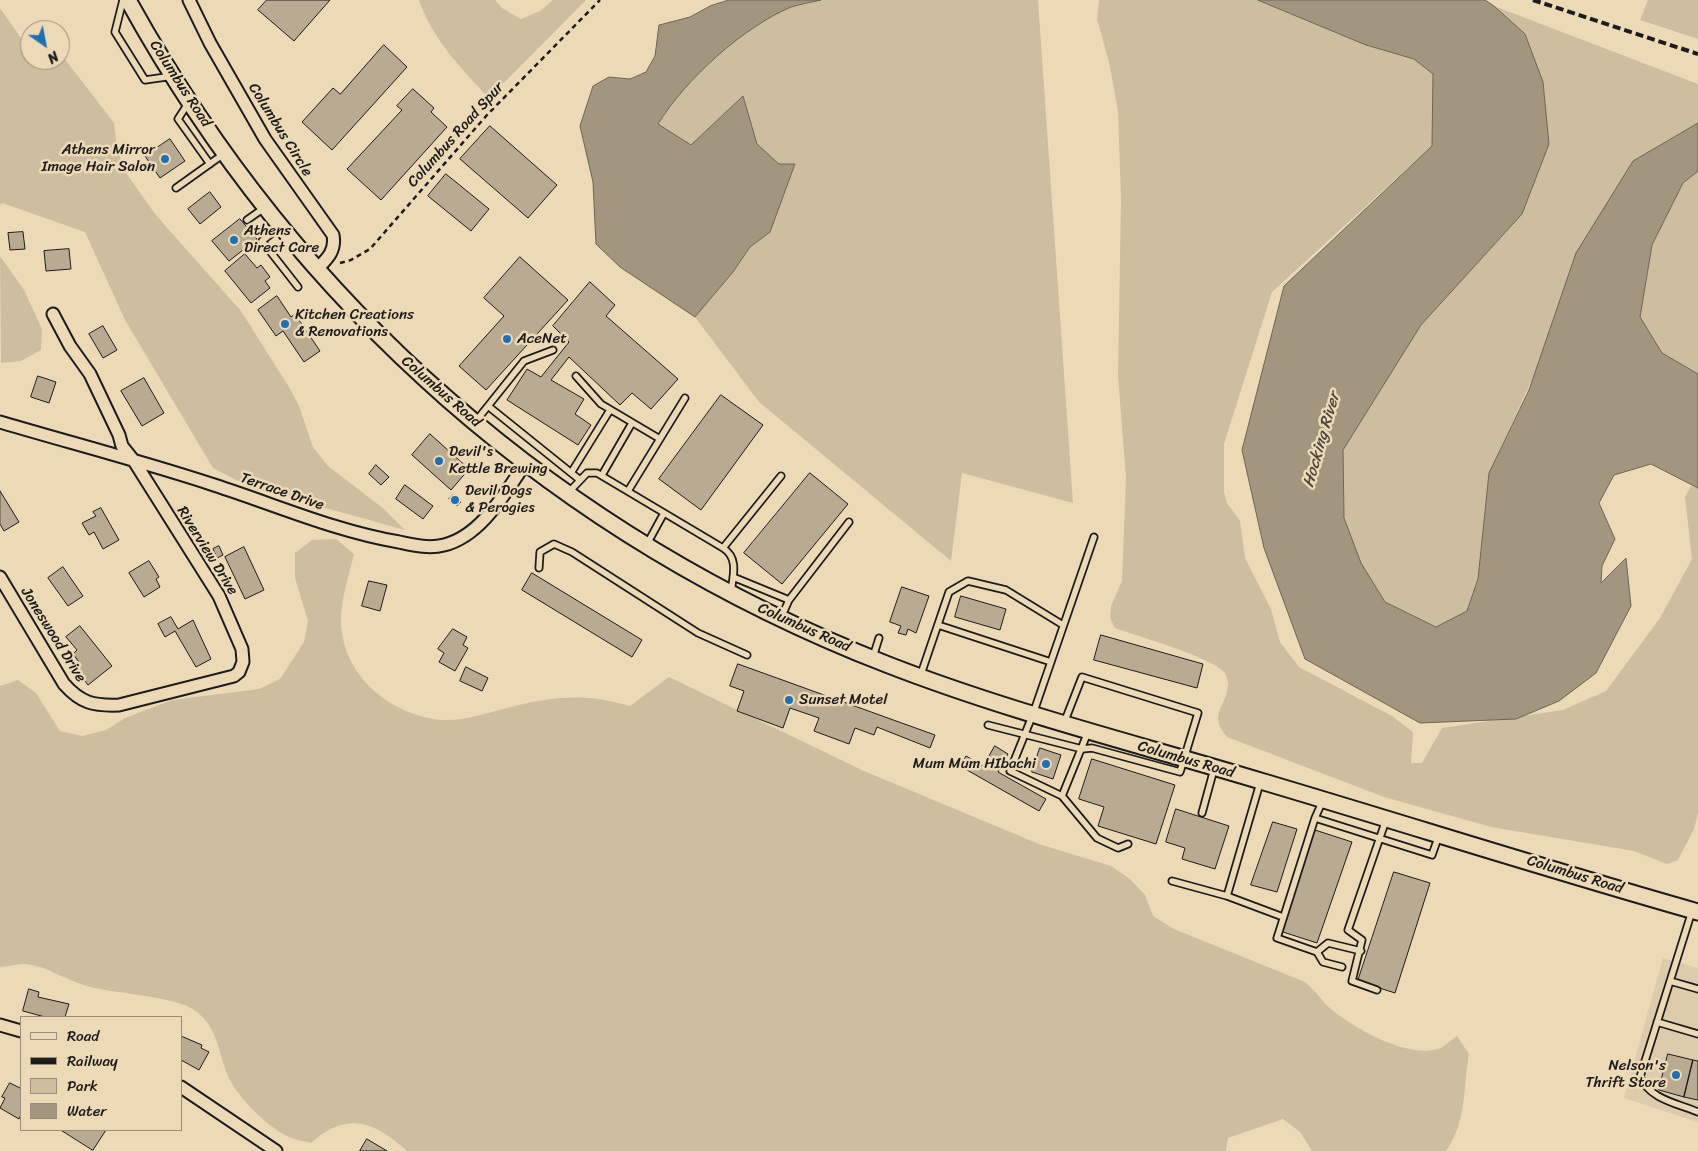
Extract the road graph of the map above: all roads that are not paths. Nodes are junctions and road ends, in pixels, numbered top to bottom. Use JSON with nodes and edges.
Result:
{"nodes":[{"id":1,"x":123,"y":0,"type":"edge"},
{"id":2,"x":128,"y":0,"type":"edge"},
{"id":3,"x":189,"y":0,"type":"edge"},
{"id":4,"x":173,"y":76,"type":"junction"},
{"id":5,"x":190,"y":101,"type":"junction"},
{"id":6,"x":225,"y":153,"type":"junction"},
{"id":7,"x":210,"y":164,"type":"junction"},
{"id":8,"x":176,"y":188,"type":"dead end"},
{"id":9,"x":266,"y":207,"type":"junction"},
{"id":10,"x":248,"y":220,"type":"dead end"},
{"id":11,"x":281,"y":226,"type":"junction"},
{"id":12,"x":321,"y":274,"type":"junction"},
{"id":13,"x":298,"y":287,"type":"dead end"},
{"id":14,"x":53,"y":314,"type":"dead end"},
{"id":15,"x":553,"y":350,"type":"dead end"},
{"id":16,"x":576,"y":376,"type":"dead end"},
{"id":17,"x":685,"y":398,"type":"dead end"},
{"id":18,"x":488,"y":406,"type":"junction"},
{"id":19,"x":610,"y":410,"type":"junction"},
{"id":20,"x":0,"y":422,"type":"edge"},
{"id":21,"x":475,"y":423,"type":"junction"},
{"id":22,"x":632,"y":423,"type":"junction"},
{"id":23,"x":660,"y":439,"type":"junction"},
{"id":24,"x":134,"y":461,"type":"junction"},
{"id":25,"x":525,"y":464,"type":"junction"},
{"id":26,"x":571,"y":473,"type":"junction"},
{"id":27,"x":602,"y":476,"type":"junction"},
{"id":28,"x":781,"y":476,"type":"dead end"},
{"id":29,"x":580,"y":480,"type":"junction"},
{"id":30,"x":628,"y":491,"type":"junction"},
{"id":31,"x":567,"y":494,"type":"junction"},
{"id":32,"x":664,"y":512,"type":"junction"},
{"id":33,"x":849,"y":522,"type":"dead end"},
{"id":34,"x":1094,"y":537,"type":"dead end"},
{"id":35,"x":646,"y":545,"type":"junction"},
{"id":36,"x":723,"y":548,"type":"junction"},
{"id":37,"x":538,"y":568,"type":"dead end"},
{"id":38,"x":734,"y":576,"type":"junction"},
{"id":39,"x":0,"y":577,"type":"edge"},
{"id":40,"x":730,"y":594,"type":"junction"},
{"id":41,"x":788,"y":600,"type":"junction"},
{"id":42,"x":780,"y":619,"type":"junction"},
{"id":43,"x":938,"y":625,"type":"junction"},
{"id":44,"x":1064,"y":625,"type":"junction"},
{"id":45,"x":879,"y":638,"type":"dead end"},
{"id":46,"x":747,"y":655,"type":"dead end"},
{"id":47,"x":872,"y":659,"type":"junction"},
{"id":48,"x":1051,"y":662,"type":"junction"},
{"id":49,"x":920,"y":676,"type":"junction"},
{"id":50,"x":87,"y":702,"type":"joint"},
{"id":51,"x":1033,"y":714,"type":"junction"},
{"id":52,"x":1064,"y":723,"type":"junction"},
{"id":53,"x":988,"y":725,"type":"dead end"},
{"id":54,"x":1089,"y":730,"type":"junction"},
{"id":55,"x":1025,"y":734,"type":"junction"},
{"id":56,"x":1082,"y":749,"type":"junction"},
{"id":57,"x":1185,"y":760,"type":"junction"},
{"id":58,"x":1214,"y":768,"type":"junction"},
{"id":59,"x":1261,"y":781,"type":"junction"},
{"id":60,"x":1062,"y":796,"type":"junction"},
{"id":61,"x":1323,"y":800,"type":"junction"},
{"id":62,"x":1202,"y":813,"type":"dead end"},
{"id":63,"x":1314,"y":818,"type":"junction"},
{"id":64,"x":1386,"y":820,"type":"junction"},
{"id":65,"x":1439,"y":835,"type":"junction"},
{"id":66,"x":1380,"y":838,"type":"junction"},
{"id":67,"x":1128,"y":844,"type":"dead end"},
{"id":68,"x":1172,"y":881,"type":"dead end"},
{"id":69,"x":1227,"y":896,"type":"junction"},
{"id":70,"x":1695,"y":911,"type":"edge"},
{"id":71,"x":1283,"y":917,"type":"junction"},
{"id":72,"x":1361,"y":951,"type":"junction"},
{"id":73,"x":1317,"y":952,"type":"junction"},
{"id":74,"x":1342,"y":967,"type":"dead end"},
{"id":75,"x":1670,"y":981,"type":"junction"},
{"id":76,"x":1698,"y":989,"type":"edge"},
{"id":77,"x":1377,"y":990,"type":"dead end"},
{"id":78,"x":1657,"y":1022,"type":"junction"},
{"id":79,"x":0,"y":1025,"type":"edge"},
{"id":80,"x":20,"y":1031,"type":"edge"},
{"id":81,"x":1698,"y":1034,"type":"edge"},
{"id":82,"x":182,"y":1088,"type":"edge"},
{"id":83,"x":1698,"y":1112,"type":"edge"},
{"id":84,"x":276,"y":1151,"type":"edge"}],
"edges":[{"from":1,"to":4,"type":"lane"},
{"from":2,"to":4,"type":"main road","name":"Columbus Road"},
{"from":3,"to":12,"type":"street","name":"Columbus Circle"},
{"from":4,"to":5,"type":"main road","name":"Columbus Road"},
{"from":5,"to":6,"type":"main road","name":"Columbus Road"},
{"from":5,"to":7,"type":"lane"},
{"from":6,"to":7,"type":"lane"},
{"from":6,"to":9,"type":"main road","name":"Columbus Road"},
{"from":7,"to":8,"type":"lane"},
{"from":9,"to":10,"type":"lane"},
{"from":9,"to":11,"type":"main road","name":"Columbus Road"},
{"from":11,"to":12,"type":"main road","name":"Columbus Road"},
{"from":11,"to":13,"type":"lane"},
{"from":12,"to":21,"type":"main road","name":"Columbus Road"},
{"from":14,"to":24,"type":"street","name":"Riverview Drive"},
{"from":15,"to":18,"type":"lane"},
{"from":16,"to":19,"type":"lane"},
{"from":17,"to":23,"type":"lane"},
{"from":18,"to":21,"type":"lane"},
{"from":18,"to":26,"type":"lane"},
{"from":19,"to":22,"type":"lane"},
{"from":19,"to":26,"type":"lane"},
{"from":20,"to":24,"type":"street","name":"Terrace Drive"},
{"from":21,"to":25,"type":"main road","name":"Columbus Road"},
{"from":22,"to":23,"type":"lane"},
{"from":22,"to":27,"type":"lane"},
{"from":23,"to":30,"type":"lane"},
{"from":24,"to":25,"type":"street","name":"Terrace Drive"},
{"from":24,"to":50,"type":"street","name":"Riverview Drive"},
{"from":25,"to":31,"type":"main road","name":"Columbus Road"},
{"from":26,"to":29,"type":"lane"},
{"from":27,"to":29,"type":"lane"},
{"from":27,"to":30,"type":"lane"},
{"from":28,"to":36,"type":"lane"},
{"from":29,"to":31,"type":"lane"},
{"from":30,"to":32,"type":"lane"},
{"from":31,"to":35,"type":"main road","name":"Columbus Road"},
{"from":32,"to":35,"type":"lane"},
{"from":32,"to":36,"type":"lane"},
{"from":33,"to":41,"type":"lane"},
{"from":34,"to":44,"type":"lane"},
{"from":35,"to":40,"type":"main road","name":"Columbus Road"},
{"from":36,"to":38,"type":"lane"},
{"from":37,"to":46,"type":"lane"},
{"from":38,"to":40,"type":"lane"},
{"from":38,"to":41,"type":"lane"},
{"from":39,"to":50,"type":"street","name":"Joneswood Drive"},
{"from":40,"to":42,"type":"main road","name":"Columbus Road"},
{"from":41,"to":42,"type":"lane"},
{"from":42,"to":47,"type":"main road","name":"Columbus Road"},
{"from":43,"to":44,"type":"lane"},
{"from":43,"to":48,"type":"lane"},
{"from":43,"to":49,"type":"lane"},
{"from":44,"to":48,"type":"lane"},
{"from":45,"to":47,"type":"lane"},
{"from":47,"to":49,"type":"main road","name":"Columbus Road"},
{"from":48,"to":51,"type":"lane"},
{"from":49,"to":51,"type":"main road","name":"Columbus Road"},
{"from":51,"to":52,"type":"main road","name":"Columbus Road"},
{"from":51,"to":55,"type":"lane"},
{"from":52,"to":54,"type":"main road","name":"Columbus Road"},
{"from":52,"to":57,"type":"lane"},
{"from":53,"to":55,"type":"lane"},
{"from":54,"to":56,"type":"lane"},
{"from":54,"to":57,"type":"main road","name":"Columbus Road"},
{"from":55,"to":56,"type":"lane"},
{"from":55,"to":60,"type":"lane"},
{"from":56,"to":57,"type":"lane"},
{"from":56,"to":60,"type":"lane"},
{"from":57,"to":58,"type":"main road","name":"Columbus Road"},
{"from":58,"to":59,"type":"main road","name":"Columbus Road"},
{"from":58,"to":62,"type":"lane"},
{"from":59,"to":61,"type":"main road","name":"Columbus Road"},
{"from":59,"to":69,"type":"lane"},
{"from":60,"to":67,"type":"lane"},
{"from":61,"to":63,"type":"lane"},
{"from":61,"to":64,"type":"main road","name":"Columbus Road"},
{"from":63,"to":66,"type":"lane"},
{"from":63,"to":71,"type":"lane"},
{"from":64,"to":65,"type":"main road","name":"Columbus Road"},
{"from":64,"to":66,"type":"lane"},
{"from":65,"to":66,"type":"lane"},
{"from":65,"to":70,"type":"main road","name":"Columbus Road"},
{"from":66,"to":72,"type":"lane"},
{"from":68,"to":69,"type":"lane"},
{"from":69,"to":71,"type":"lane"},
{"from":70,"to":75,"type":"lane"},
{"from":71,"to":73,"type":"lane"},
{"from":72,"to":73,"type":"lane"},
{"from":72,"to":77,"type":"lane"},
{"from":73,"to":74,"type":"lane"},
{"from":75,"to":76,"type":"lane"},
{"from":75,"to":78,"type":"lane"},
{"from":78,"to":81,"type":"lane"},
{"from":78,"to":83,"type":"lane"},
{"from":79,"to":80,"type":"street"},
{"from":82,"to":84,"type":"street"}]}
